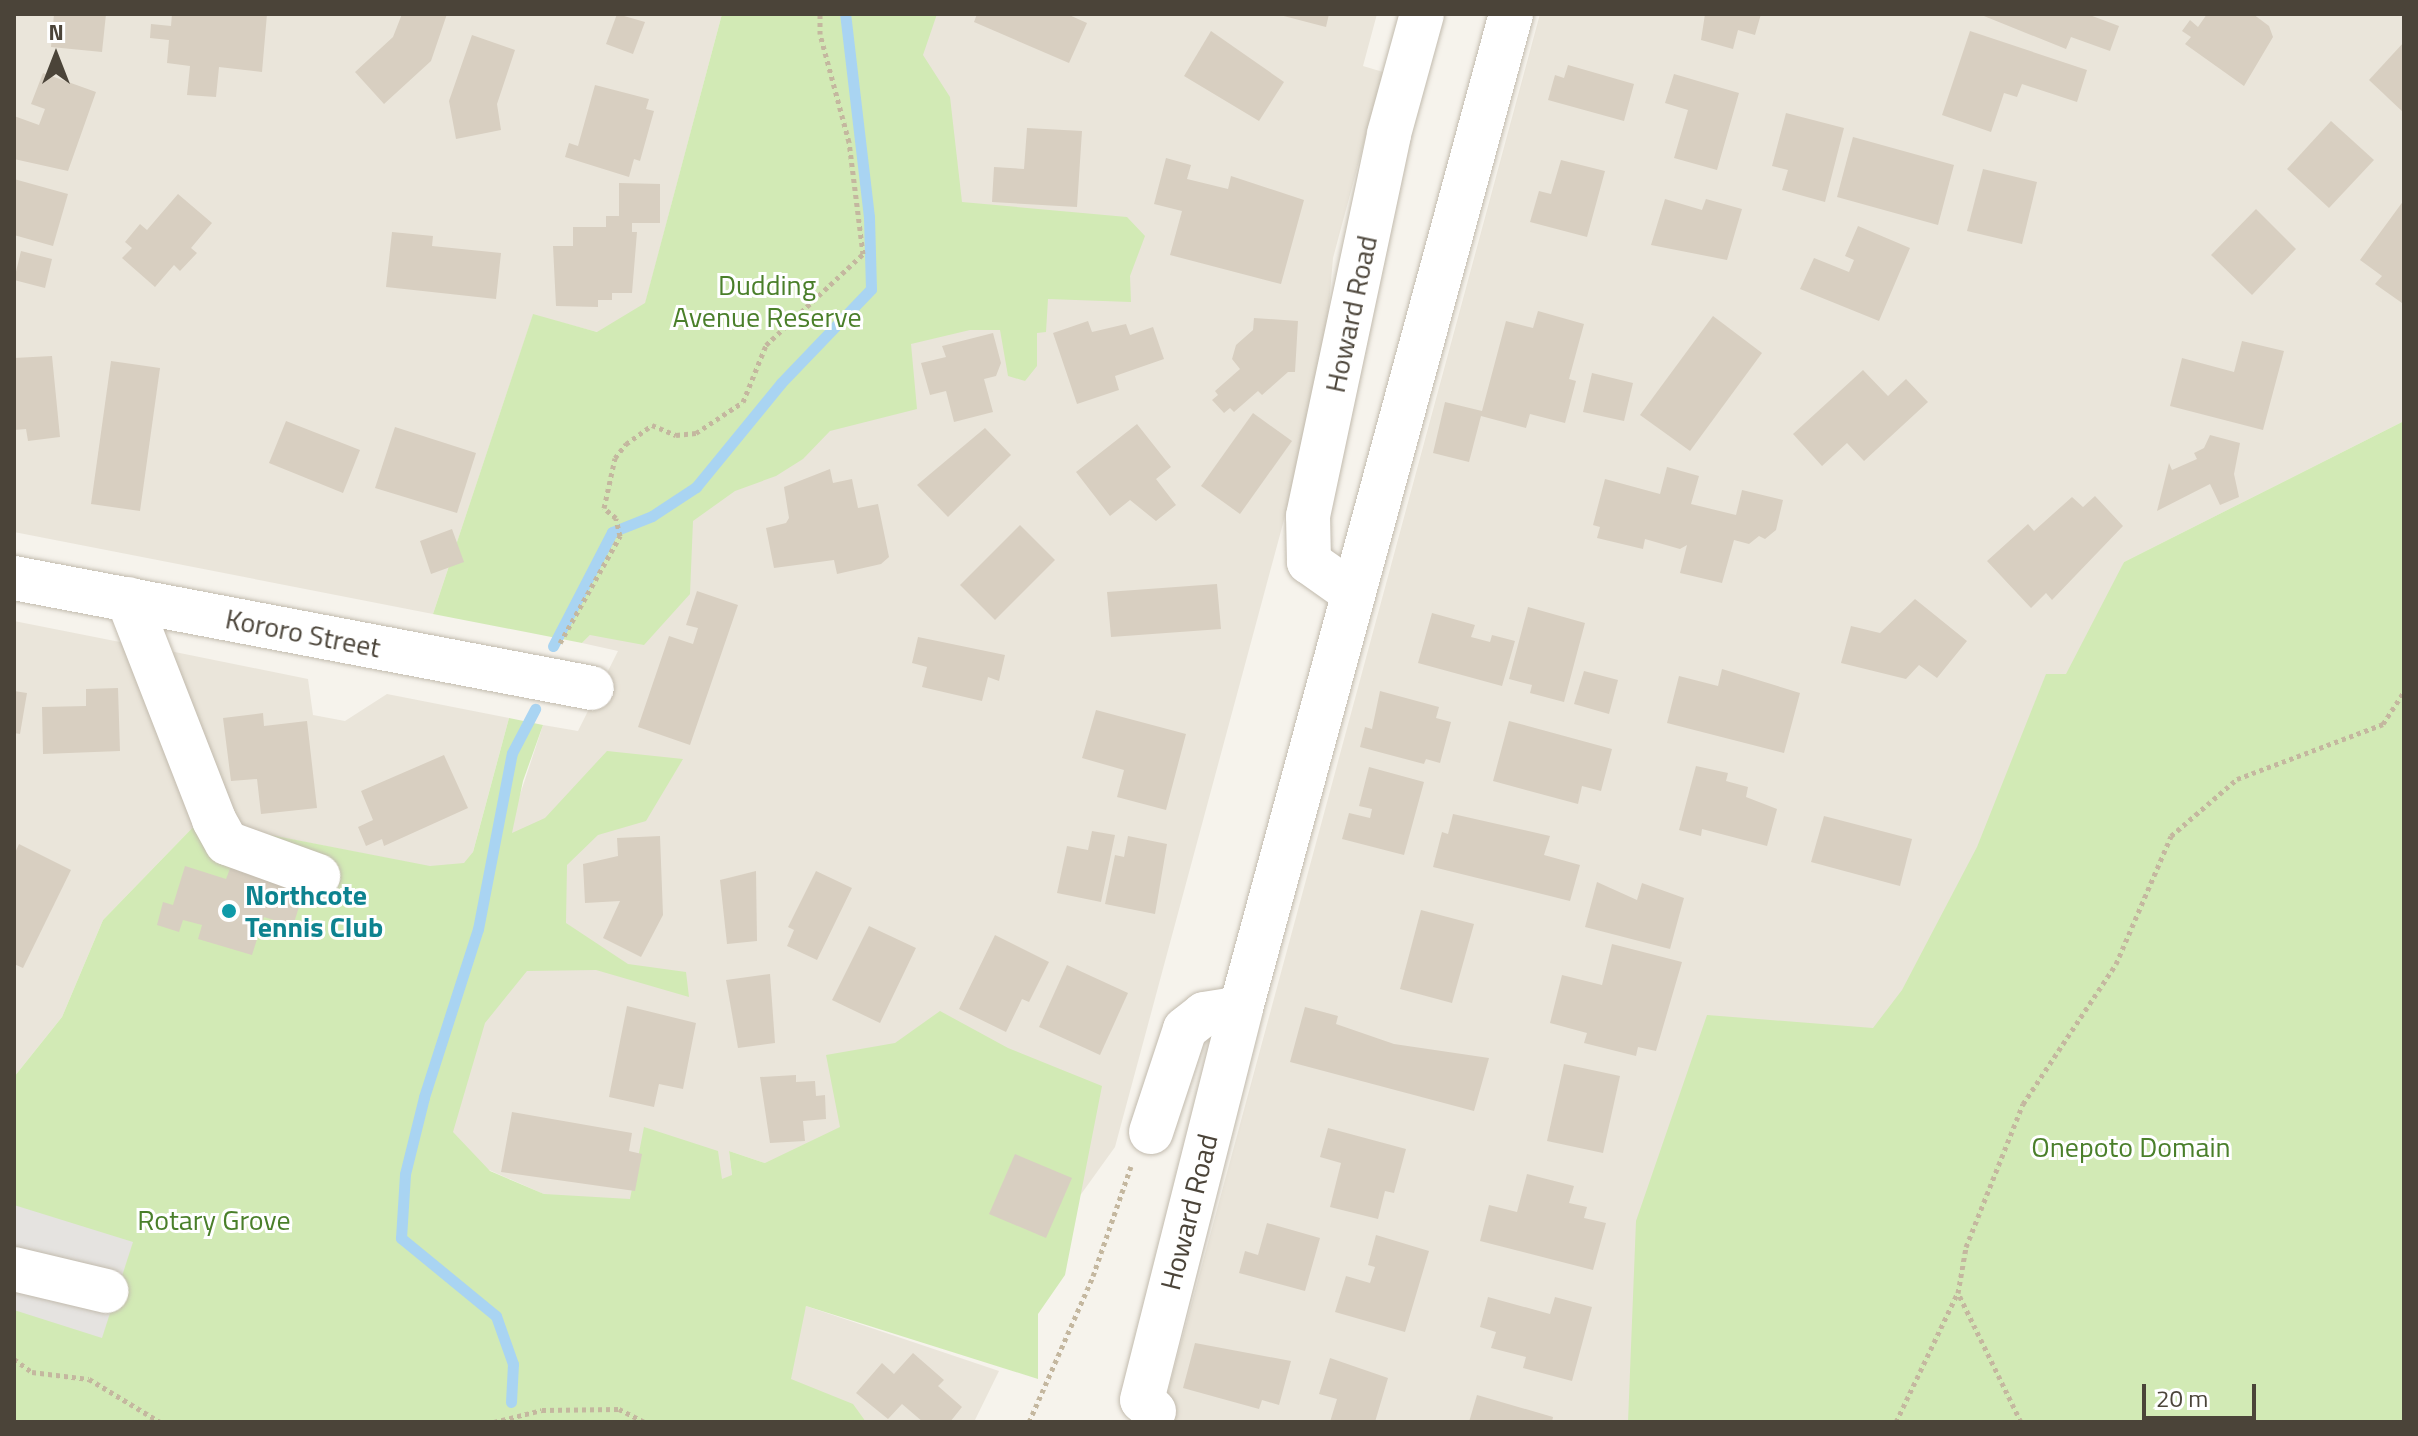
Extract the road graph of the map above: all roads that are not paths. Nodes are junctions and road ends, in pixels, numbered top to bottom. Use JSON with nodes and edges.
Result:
{"nodes":[{"id":1,"x":1422,"y":14,"type":"edge"},
{"id":2,"x":1511,"y":14,"type":"edge"},
{"id":3,"x":14,"y":578,"type":"edge"},
{"id":4,"x":1353,"y":593,"type":"junction"},
{"id":5,"x":128,"y":599,"type":"junction"},
{"id":6,"x":592,"y":688,"type":"dead end"},
{"id":7,"x":318,"y":876,"type":"dead end"},
{"id":8,"x":1241,"y":1008,"type":"junction"},
{"id":9,"x":1142,"y":1145,"type":"road end"},
{"id":10,"x":14,"y":1269,"type":"edge"},
{"id":11,"x":106,"y":1291,"type":"dead end"},
{"id":12,"x":1154,"y":1411,"type":"dead end"}],
"edges":[{"from":1,"to":4,"type":"street","name":"Howard Road"},
{"from":2,"to":4,"type":"street","name":"Howard Road"},
{"from":3,"to":5,"type":"street","name":"Kororo Street"},
{"from":4,"to":8,"type":"street","name":"Howard Road"},
{"from":5,"to":6,"type":"street","name":"Kororo Street"},
{"from":5,"to":7,"type":"street"},
{"from":8,"to":9,"type":"street","name":"Howard Road"},
{"from":8,"to":12,"type":"street","name":"Howard Road"},
{"from":10,"to":11,"type":"street"}]}
